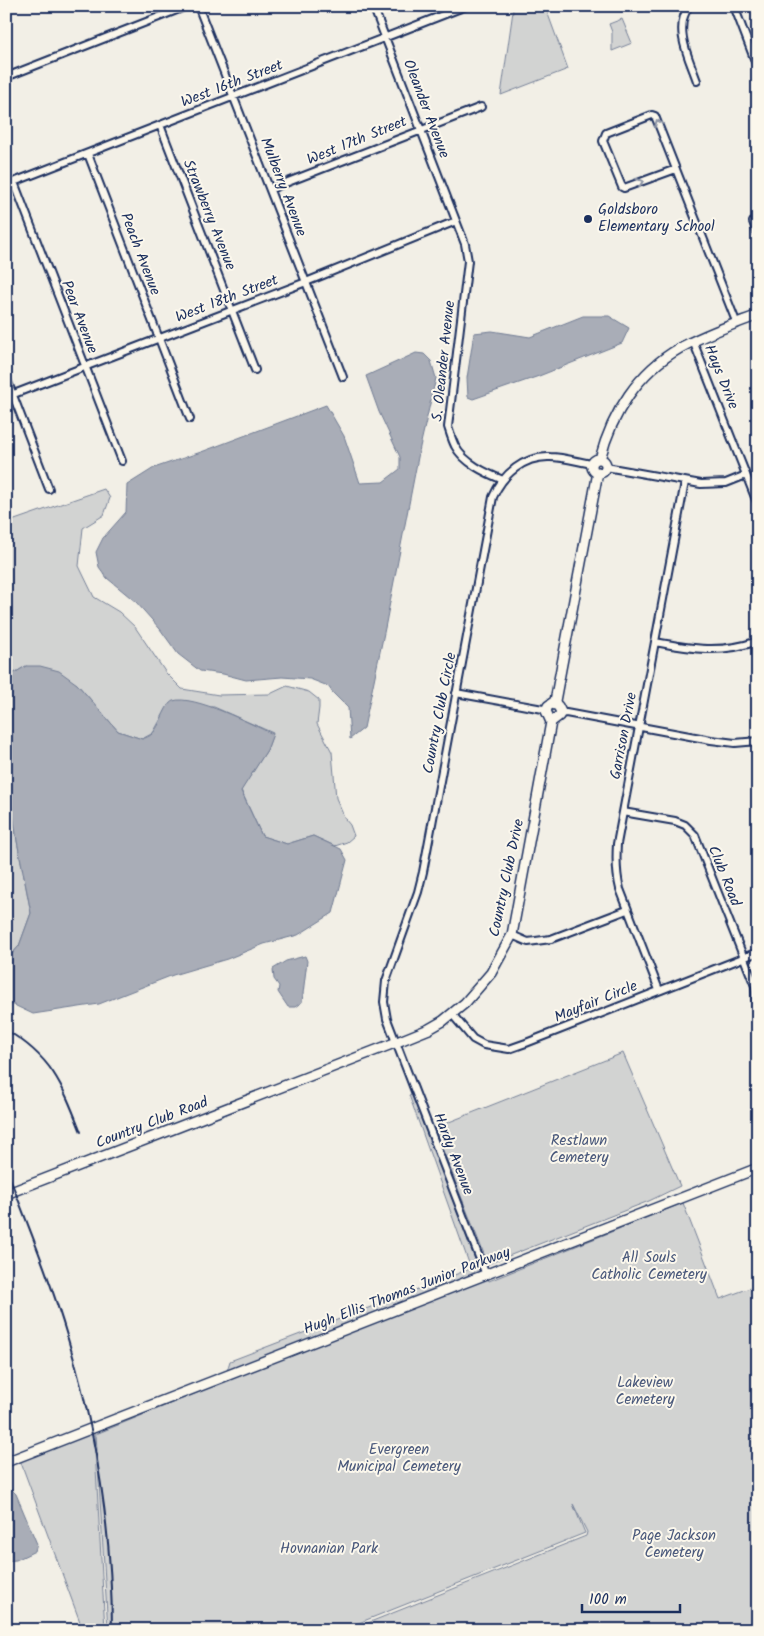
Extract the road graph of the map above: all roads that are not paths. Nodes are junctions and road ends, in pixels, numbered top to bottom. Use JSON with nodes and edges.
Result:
{"nodes":[{"id":1,"x":186,"y":6,"type":"edge"},
{"id":2,"x":198,"y":6,"type":"edge"},
{"id":3,"x":373,"y":6,"type":"edge"},
{"id":4,"x":466,"y":6,"type":"edge"},
{"id":5,"x":689,"y":6,"type":"edge"},
{"id":6,"x":734,"y":6,"type":"edge"},
{"id":7,"x":386,"y":37,"type":"junction"},
{"id":8,"x":758,"y":69,"type":"edge"},
{"id":9,"x":6,"y":77,"type":"edge"},
{"id":10,"x":697,"y":81,"type":"dead end"},
{"id":11,"x":234,"y":96,"type":"junction"},
{"id":12,"x":480,"y":107,"type":"dead end"},
{"id":13,"x":160,"y":125,"type":"junction"},
{"id":14,"x":420,"y":130,"type":"junction"},
{"id":15,"x":88,"y":154,"type":"junction"},
{"id":16,"x":676,"y":168,"type":"junction"},
{"id":17,"x":14,"y":182,"type":"junction"},
{"id":18,"x":6,"y":185,"type":"edge"},
{"id":19,"x":270,"y":189,"type":"junction"},
{"id":20,"x":456,"y":221,"type":"junction"},
{"id":21,"x":755,"y":221,"type":"edge"},
{"id":22,"x":758,"y":235,"type":"edge"},
{"id":23,"x":306,"y":282,"type":"junction"},
{"id":24,"x":233,"y":310,"type":"junction"},
{"id":25,"x":758,"y":315,"type":"edge"},
{"id":26,"x":737,"y":324,"type":"junction"},
{"id":27,"x":159,"y":338,"type":"junction"},
{"id":28,"x":693,"y":341,"type":"junction"},
{"id":29,"x":85,"y":366,"type":"junction"},
{"id":30,"x":255,"y":370,"type":"dead end"},
{"id":31,"x":343,"y":377,"type":"dead end"},
{"id":32,"x":6,"y":378,"type":"edge"},
{"id":33,"x":10,"y":396,"type":"edge"},
{"id":34,"x":190,"y":419,"type":"dead end"},
{"id":35,"x":122,"y":461,"type":"dead end"},
{"id":36,"x":599,"y":466,"type":"junction"},
{"id":37,"x":746,"y":475,"type":"junction"},
{"id":38,"x":502,"y":480,"type":"junction"},
{"id":39,"x":685,"y":482,"type":"junction"},
{"id":40,"x":49,"y":488,"type":"dead end"},
{"id":41,"x":758,"y":505,"type":"edge"},
{"id":42,"x":758,"y":641,"type":"edge"},
{"id":43,"x":655,"y":642,"type":"junction"},
{"id":44,"x":456,"y":693,"type":"junction"},
{"id":45,"x":553,"y":711,"type":"junction"},
{"id":46,"x":639,"y":726,"type":"junction"},
{"id":47,"x":758,"y":741,"type":"edge"},
{"id":48,"x":623,"y":812,"type":"junction"},
{"id":49,"x":627,"y":910,"type":"junction"},
{"id":50,"x":512,"y":935,"type":"junction"},
{"id":51,"x":758,"y":952,"type":"edge"},
{"id":52,"x":744,"y":957,"type":"junction"},
{"id":53,"x":659,"y":990,"type":"junction"},
{"id":54,"x":452,"y":1014,"type":"junction"},
{"id":55,"x":758,"y":1028,"type":"edge"},
{"id":56,"x":397,"y":1042,"type":"junction"},
{"id":57,"x":308,"y":1077,"type":"joint"},
{"id":58,"x":758,"y":1168,"type":"edge"},
{"id":59,"x":6,"y":1194,"type":"edge"},
{"id":60,"x":486,"y":1275,"type":"junction"},
{"id":61,"x":6,"y":1462,"type":"edge"}],
"edges":[{"from":1,"to":9,"type":"street"},
{"from":2,"to":11,"type":"street","name":"Mulberry Avenue"},
{"from":3,"to":7,"type":"street","name":"Oleander Avenue"},
{"from":4,"to":7,"type":"street","name":"West 16th Street"},
{"from":5,"to":10,"type":"street"},
{"from":6,"to":8,"type":"street"},
{"from":7,"to":11,"type":"street","name":"West 16th Street"},
{"from":7,"to":14,"type":"street","name":"Oleander Avenue"},
{"from":11,"to":13,"type":"street","name":"West 16th Street"},
{"from":11,"to":19,"type":"street","name":"Mulberry Avenue"},
{"from":12,"to":14,"type":"street","name":"West 17th Street"},
{"from":13,"to":15,"type":"street","name":"West 16th Street"},
{"from":13,"to":24,"type":"street","name":"Strawberry Avenue"},
{"from":14,"to":19,"type":"street","name":"West 17th Street"},
{"from":14,"to":20,"type":"street","name":"Oleander Avenue"},
{"from":15,"to":17,"type":"street","name":"West 16th Street"},
{"from":15,"to":27,"type":"street","name":"Peach Avenue"},
{"from":16,"to":16,"type":"street","one_way":true},
{"from":16,"to":26,"type":"street"},
{"from":17,"to":18,"type":"street","name":"West 16th Street"},
{"from":17,"to":29,"type":"street","name":"Pear Avenue"},
{"from":19,"to":23,"type":"street","name":"Mulberry Avenue"},
{"from":20,"to":23,"type":"street","name":"West 18th Street"},
{"from":20,"to":38,"type":"street","name":"S. Oleander Avenue"},
{"from":21,"to":22,"type":"street"},
{"from":23,"to":24,"type":"street","name":"West 18th Street"},
{"from":23,"to":31,"type":"street","name":"Mulberry Avenue"},
{"from":24,"to":27,"type":"street","name":"West 18th Street"},
{"from":24,"to":30,"type":"street","name":"Strawberry Avenue"},
{"from":25,"to":26,"type":"street","name":"Country Club Drive"},
{"from":26,"to":28,"type":"street","name":"Country Club Drive"},
{"from":27,"to":29,"type":"street","name":"West 18th Street"},
{"from":27,"to":34,"type":"street","name":"Peach Avenue"},
{"from":28,"to":36,"type":"street","name":"Country Club Drive"},
{"from":28,"to":37,"type":"street","name":"Hays Drive"},
{"from":29,"to":33,"type":"street","name":"West 18th Street"},
{"from":29,"to":35,"type":"street","name":"Pear Avenue"},
{"from":32,"to":33,"type":"street"},
{"from":33,"to":40,"type":"street"},
{"from":36,"to":38,"type":"street"},
{"from":36,"to":39,"type":"street"},
{"from":36,"to":45,"type":"street","name":"Country Club Drive"},
{"from":37,"to":39,"type":"street"},
{"from":37,"to":41,"type":"street","name":"Hays Drive"},
{"from":38,"to":44,"type":"street","name":"Country Club Circle"},
{"from":39,"to":43,"type":"street","name":"Garrison Drive"},
{"from":42,"to":43,"type":"street"},
{"from":43,"to":46,"type":"street","name":"Garrison Drive"},
{"from":44,"to":45,"type":"street"},
{"from":44,"to":56,"type":"street","name":"Country Club Circle"},
{"from":45,"to":46,"type":"street"},
{"from":45,"to":50,"type":"street","name":"Country Club Drive"},
{"from":46,"to":47,"type":"street"},
{"from":46,"to":48,"type":"street","name":"Garrison Drive"},
{"from":48,"to":49,"type":"street","name":"Garrison Drive"},
{"from":48,"to":52,"type":"street","name":"Club Road"},
{"from":49,"to":50,"type":"street"},
{"from":49,"to":53,"type":"street","name":"Garrison Drive"},
{"from":50,"to":54,"type":"street","name":"Country Club Drive"},
{"from":51,"to":52,"type":"street","name":"Mayfair Circle"},
{"from":52,"to":53,"type":"street","name":"Mayfair Circle"},
{"from":52,"to":55,"type":"street","name":"Club Road"},
{"from":53,"to":54,"type":"street","name":"Mayfair Circle"},
{"from":54,"to":56,"type":"street","name":"Country Club Drive"},
{"from":56,"to":57,"type":"street","name":"Country Club Drive"},
{"from":56,"to":60,"type":"street","name":"Hardy Avenue"},
{"from":57,"to":59,"type":"street","name":"Country Club Road"},
{"from":58,"to":60,"type":"street","name":"Hugh Ellis Thomas Junior Parkway"},
{"from":60,"to":61,"type":"street","name":"Hugh Ellis Thomas Junior Parkway"}]}
